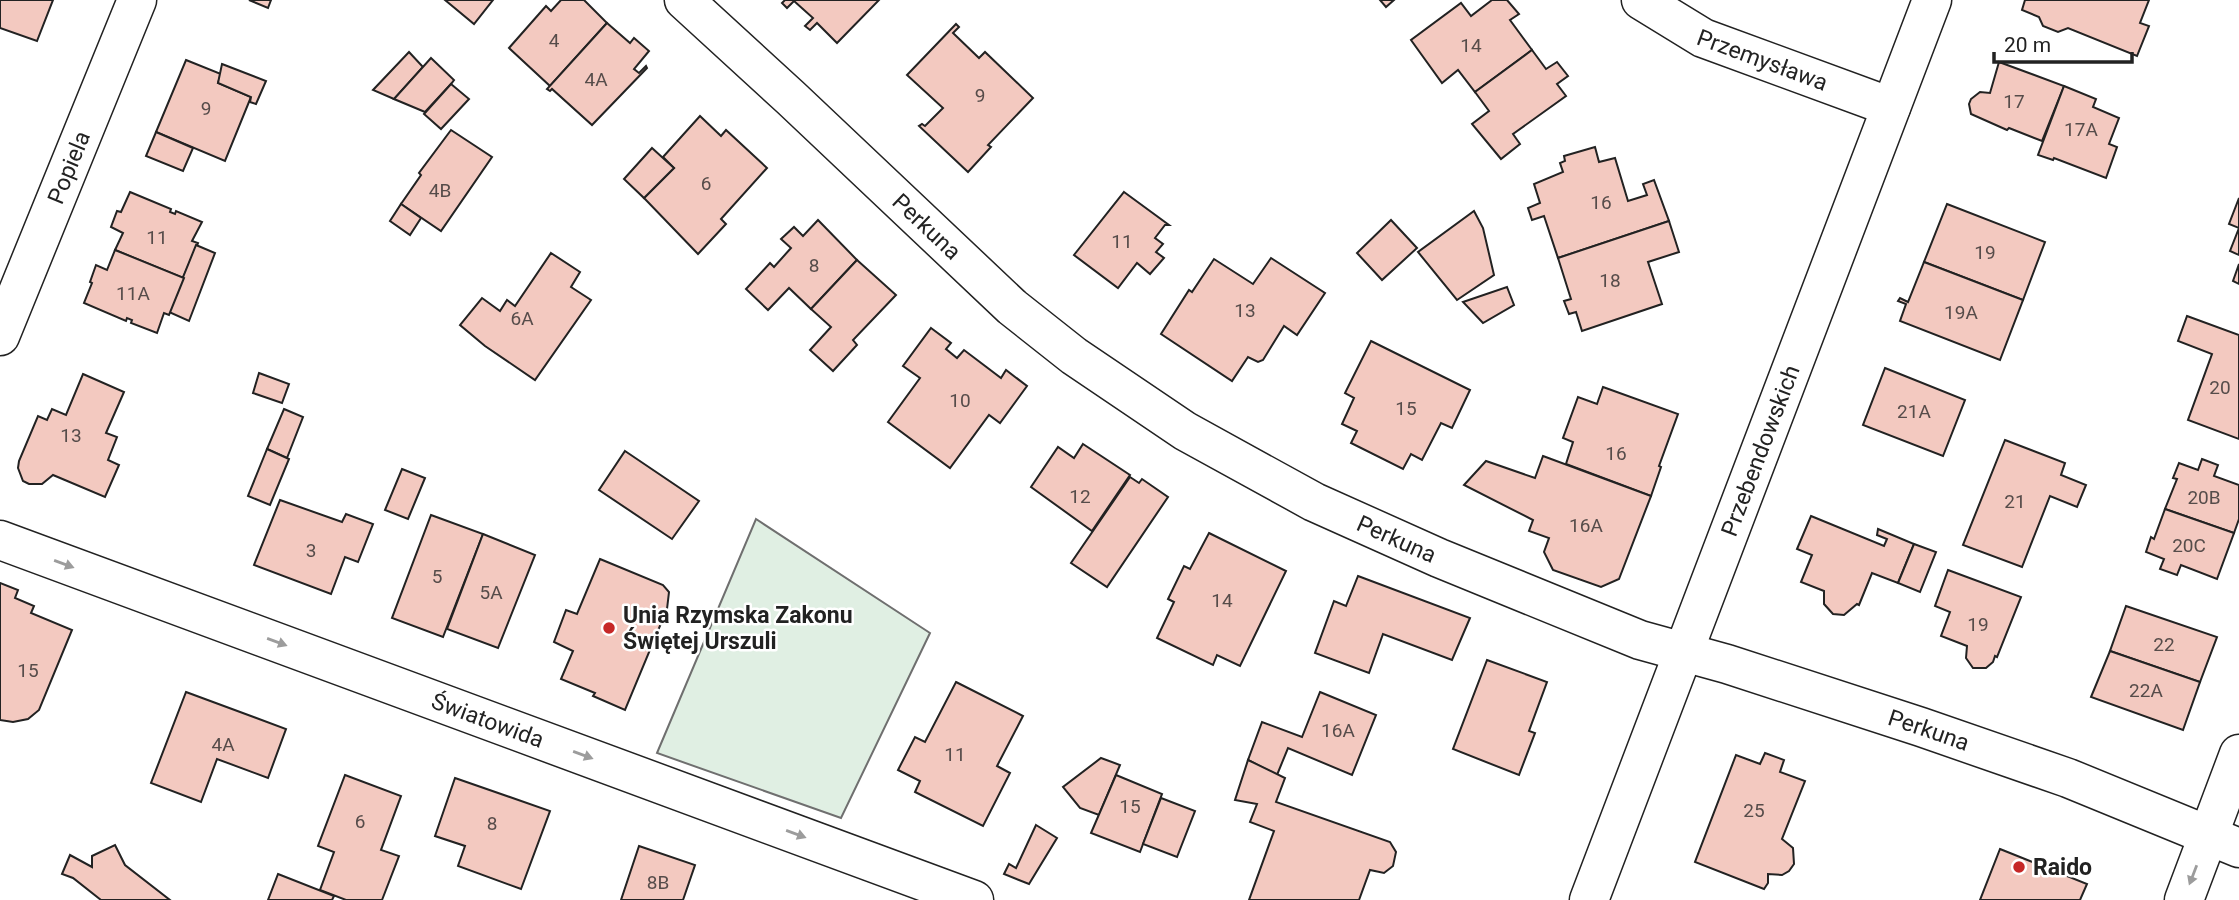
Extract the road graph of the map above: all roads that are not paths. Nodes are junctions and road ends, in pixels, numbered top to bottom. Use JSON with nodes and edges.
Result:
{"nodes":[{"id":1,"x":137,"y":0,"type":"edge"},
{"id":2,"x":684,"y":0,"type":"edge"},
{"id":3,"x":1641,"y":0,"type":"edge"},
{"id":4,"x":1932,"y":0,"type":"edge"},
{"id":5,"x":1891,"y":107,"type":"junction"},
{"id":6,"x":0,"y":336,"type":"edge"},
{"id":7,"x":0,"y":540,"type":"edge"},
{"id":8,"x":1683,"y":652,"type":"junction"},
{"id":9,"x":2239,"y":754,"type":"edge"},
{"id":10,"x":2224,"y":842,"type":"edge"},
{"id":11,"x":974,"y":900,"type":"edge"},
{"id":12,"x":1589,"y":900,"type":"edge"},
{"id":13,"x":2184,"y":900,"type":"edge"}],
"edges":[{"from":1,"to":6,"type":"street","name":"Popiela"},
{"from":2,"to":8,"type":"street","name":"Perkuna"},
{"from":3,"to":5,"type":"street","name":"Przemysława"},
{"from":4,"to":5,"type":"street","name":"Przebendowskich"},
{"from":5,"to":8,"type":"street","name":"Przebendowskich"},
{"from":7,"to":11,"type":"street","name":"Światowida","one_way":true},
{"from":8,"to":10,"type":"street","name":"Perkuna"},
{"from":8,"to":12,"type":"street","name":"Przebendowskich"},
{"from":9,"to":10,"type":"street"},
{"from":10,"to":13,"type":"street","one_way":true}]}
